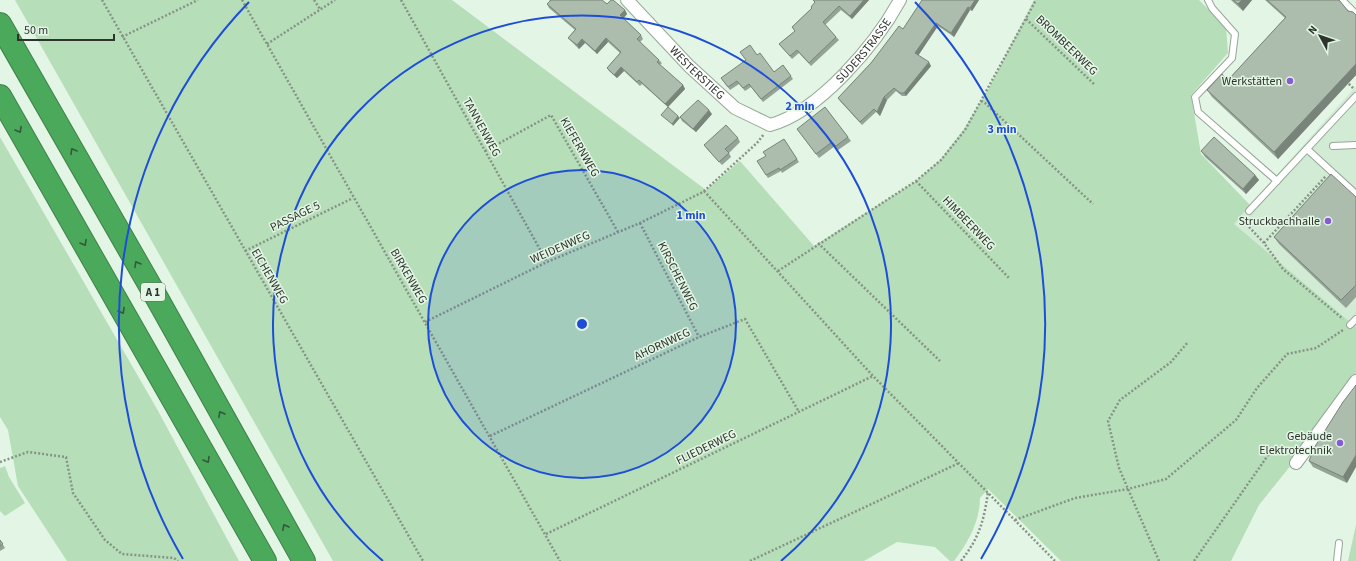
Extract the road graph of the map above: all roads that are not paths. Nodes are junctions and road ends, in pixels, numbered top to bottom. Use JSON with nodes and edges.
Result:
{"nodes":[{"id":1,"x":627,"y":0,"type":"edge"},
{"id":2,"x":900,"y":0,"type":"edge"},
{"id":3,"x":1208,"y":0,"type":"edge"},
{"id":4,"x":1342,"y":0,"type":"edge"},
{"id":5,"x":1356,"y":14,"type":"edge"},
{"id":6,"x":0,"y":24,"type":"edge"},
{"id":7,"x":0,"y":96,"type":"edge"},
{"id":8,"x":1356,"y":96,"type":"edge"},
{"id":9,"x":774,"y":124,"type":"joint"},
{"id":10,"x":1356,"y":145,"type":"edge"},
{"id":11,"x":1333,"y":146,"type":"dead end"},
{"id":12,"x":1307,"y":149,"type":"junction"},
{"id":13,"x":1277,"y":181,"type":"junction"},
{"id":14,"x":1356,"y":194,"type":"edge"},
{"id":15,"x":1249,"y":211,"type":"road end"},
{"id":16,"x":1356,"y":319,"type":"edge"},
{"id":17,"x":1350,"y":325,"type":"road end"},
{"id":18,"x":1356,"y":381,"type":"edge"},
{"id":19,"x":1296,"y":463,"type":"dead end"},
{"id":20,"x":1339,"y":543,"type":"dead end"},
{"id":21,"x":265,"y":561,"type":"edge"},
{"id":22,"x":304,"y":561,"type":"edge"},
{"id":23,"x":1338,"y":561,"type":"edge"}],
"edges":[{"from":1,"to":9,"type":"street","name":"WESTERSTIEG"},
{"from":2,"to":9,"type":"street","name":"SÜDERSTRASSE"},
{"from":3,"to":13,"type":"lane"},
{"from":4,"to":5,"type":"lane"},
{"from":22,"to":6,"type":"highway","number":"A 1","one_way":true},
{"from":7,"to":21,"type":"highway","one_way":true},
{"from":8,"to":12,"type":"lane"},
{"from":10,"to":11,"type":"lane"},
{"from":12,"to":13,"type":"lane"},
{"from":12,"to":14,"type":"lane"},
{"from":13,"to":15,"type":"lane"},
{"from":16,"to":17,"type":"lane"},
{"from":18,"to":19,"type":"street"},
{"from":20,"to":23,"type":"lane"}]}
